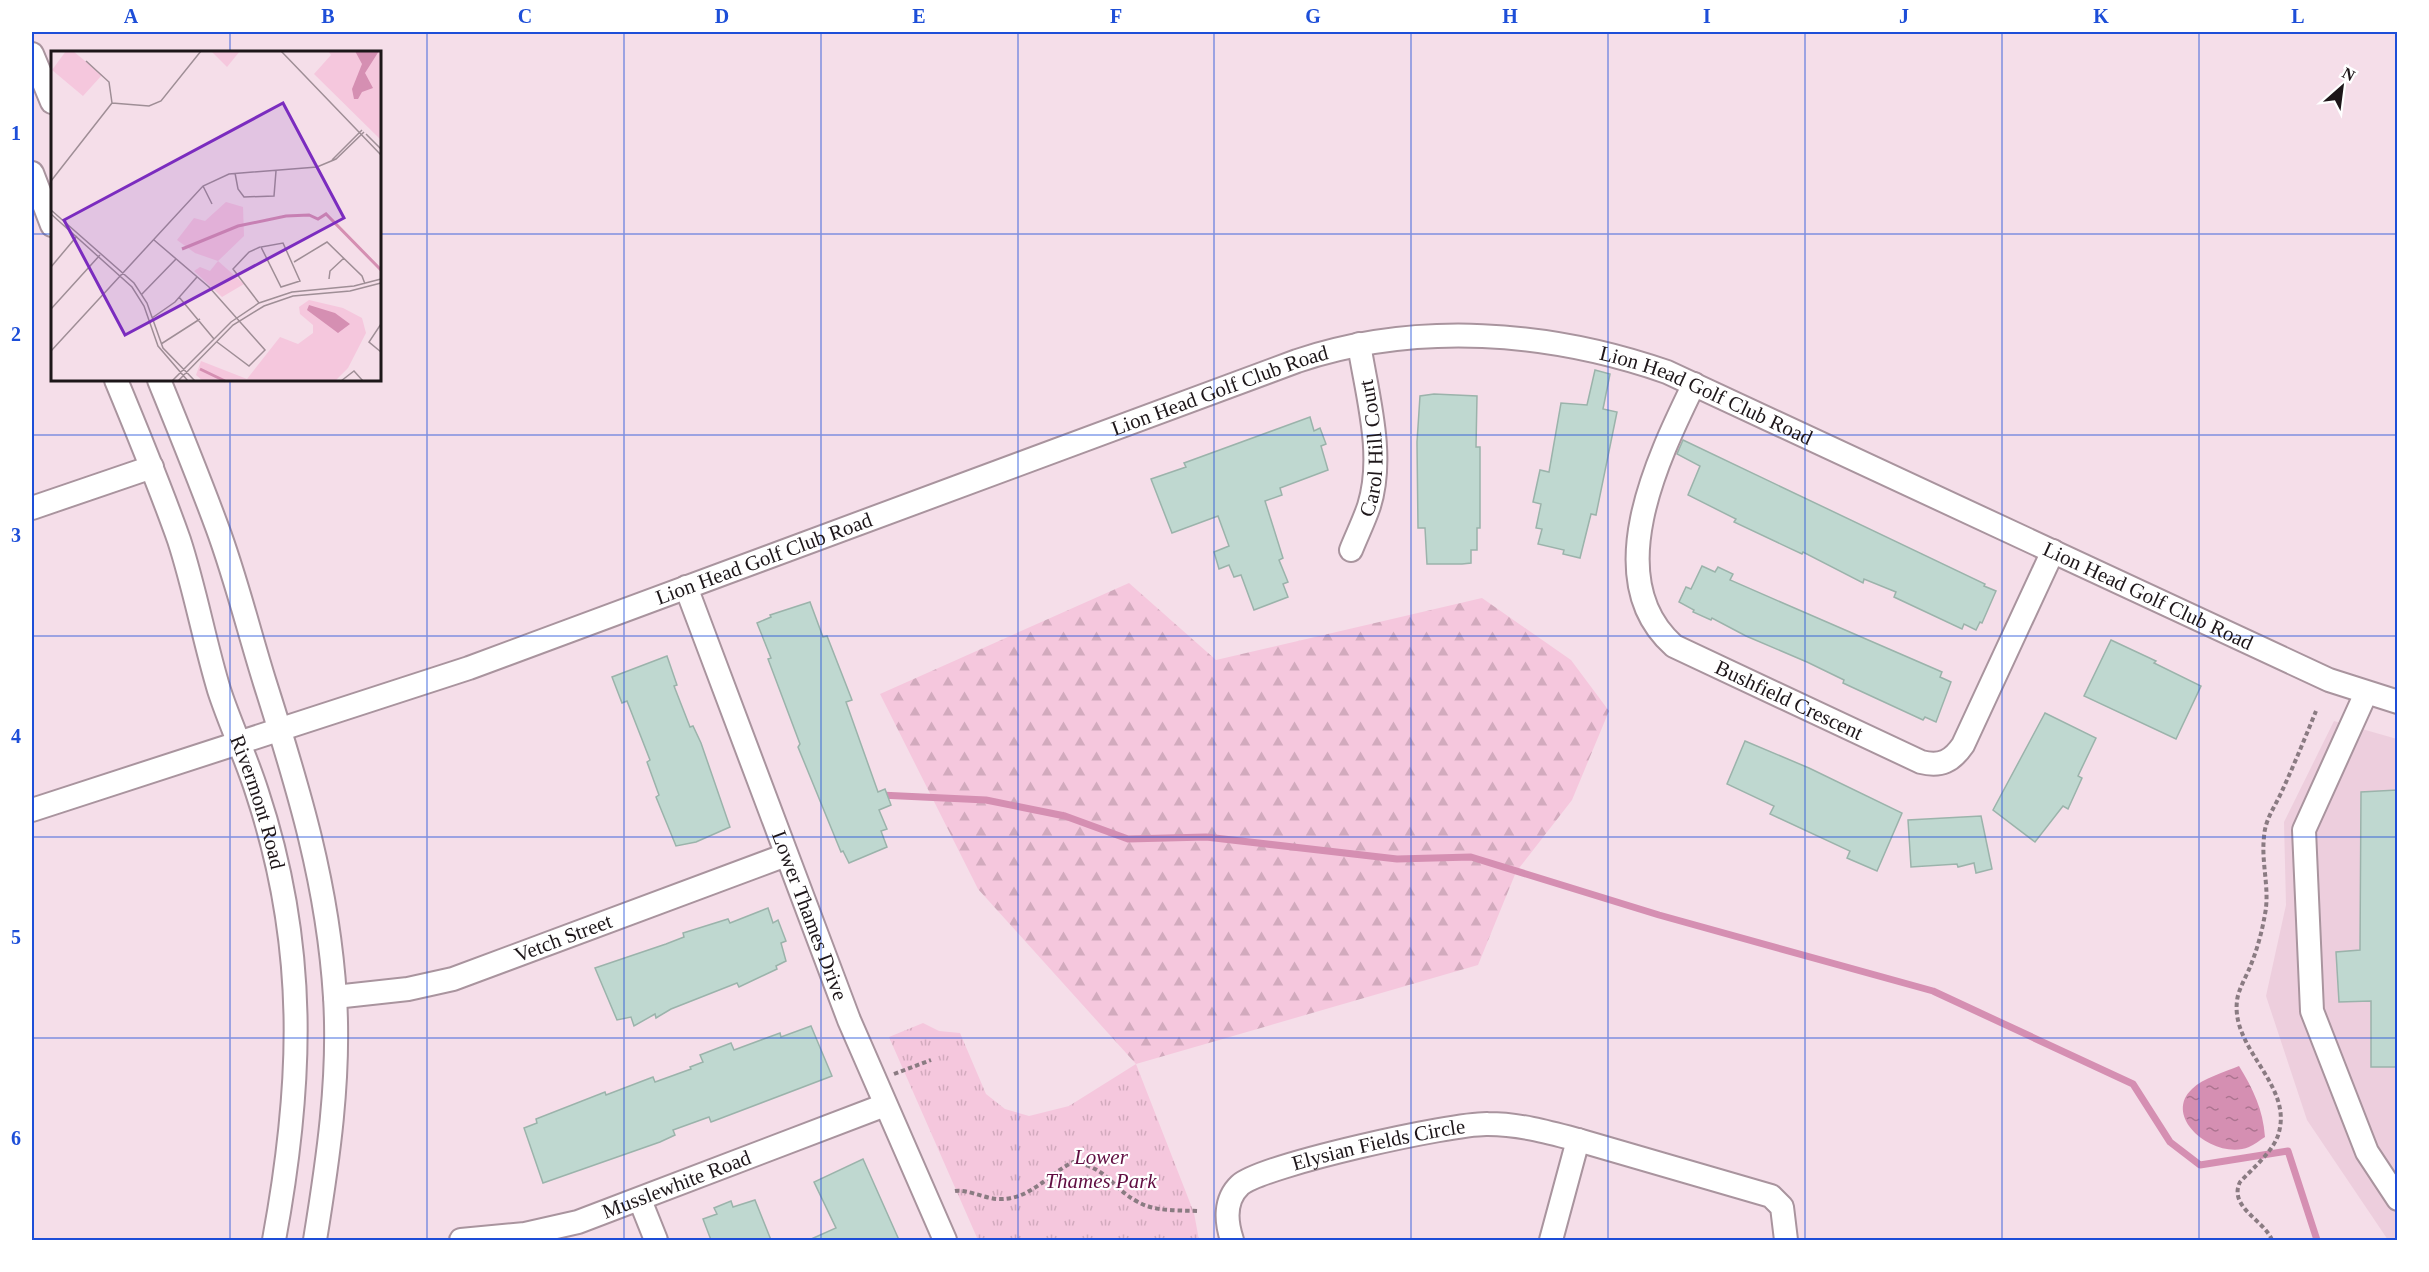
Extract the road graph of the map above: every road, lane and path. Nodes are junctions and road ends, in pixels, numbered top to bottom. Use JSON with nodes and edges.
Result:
{"nodes":[{"id":1,"x":32,"y":54,"type":"edge"},
{"id":2,"x":51,"y":100,"type":"edge"},
{"id":3,"x":32,"y":173,"type":"edge"},
{"id":4,"x":42,"y":200,"type":"edge"},
{"id":5,"x":51,"y":222,"type":"edge"},
{"id":6,"x":1359,"y":344,"type":"junction"},
{"id":7,"x":116,"y":381,"type":"edge"},
{"id":8,"x":159,"y":381,"type":"edge"},
{"id":9,"x":1694,"y":384,"type":"junction"},
{"id":10,"x":152,"y":467,"type":"junction"},
{"id":11,"x":32,"y":507,"type":"edge"},
{"id":12,"x":1351,"y":550,"type":"dead end"},
{"id":13,"x":2053,"y":551,"type":"junction"},
{"id":14,"x":686,"y":587,"type":"junction"},
{"id":15,"x":2366,"y":693,"type":"junction"},
{"id":16,"x":2397,"y":702,"type":"edge"},
{"id":17,"x":2316,"y":711,"type":"dead end"},
{"id":18,"x":280,"y":730,"type":"junction"},
{"id":19,"x":238,"y":742,"type":"junction"},
{"id":20,"x":32,"y":810,"type":"edge"},
{"id":21,"x":786,"y":855,"type":"junction"},
{"id":22,"x":334,"y":997,"type":"junction"},
{"id":23,"x":931,"y":1060,"type":"dead end"},
{"id":24,"x":891,"y":1076,"type":"dead end"},
{"id":25,"x":885,"y":1105,"type":"junction"},
{"id":26,"x":1578,"y":1140,"type":"junction"},
{"id":27,"x":955,"y":1191,"type":"dead end"},
{"id":28,"x":2397,"y":1199,"type":"edge"},
{"id":29,"x":640,"y":1200,"type":"junction"},
{"id":30,"x":1198,"y":1211,"type":"dead end"},
{"id":31,"x":274,"y":1240,"type":"edge"},
{"id":32,"x":315,"y":1240,"type":"edge"},
{"id":33,"x":461,"y":1240,"type":"edge"},
{"id":34,"x":656,"y":1240,"type":"edge"},
{"id":35,"x":945,"y":1240,"type":"edge"},
{"id":36,"x":1232,"y":1240,"type":"edge"},
{"id":37,"x":1551,"y":1240,"type":"edge"},
{"id":38,"x":1786,"y":1240,"type":"edge"},
{"id":39,"x":2272,"y":1240,"type":"edge"}],
"edges":[{"from":1,"to":2,"type":"street"},
{"from":3,"to":4,"type":"street"},
{"from":4,"to":5,"type":"street"},
{"from":6,"to":9,"type":"street","name":"Lion Head Golf Club Road"},
{"from":6,"to":12,"type":"street","name":"Carol Hill Court"},
{"from":6,"to":14,"type":"street","name":"Lion Head Golf Club Road"},
{"from":7,"to":10,"type":"street","name":"Rivermont Road"},
{"from":8,"to":18,"type":"street","name":"Rivermont Road"},
{"from":9,"to":13,"type":"street","name":"Lion Head Golf Club Road"},
{"from":9,"to":13,"type":"street","name":"Bushfield Crescent"},
{"from":10,"to":11,"type":"street"},
{"from":10,"to":19,"type":"street","name":"Rivermont Road"},
{"from":13,"to":15,"type":"street","name":"Lion Head Golf Club Road"},
{"from":14,"to":18,"type":"street","name":"Lion Head Golf Club Road"},
{"from":14,"to":21,"type":"street","name":"Lower Thames Drive"},
{"from":15,"to":16,"type":"street","name":"Lion Head Golf Club Road"},
{"from":15,"to":28,"type":"street"},
{"from":17,"to":39,"type":"path"},
{"from":18,"to":19,"type":"street","name":"Lion Head Golf Club Road"},
{"from":18,"to":22,"type":"street","name":"Rivermont Road"},
{"from":19,"to":20,"type":"street","name":"Lion Head Golf Club Road"},
{"from":19,"to":31,"type":"street","name":"Rivermont Road"},
{"from":21,"to":22,"type":"street","name":"Vetch Street"},
{"from":21,"to":25,"type":"street","name":"Lower Thames Drive"},
{"from":22,"to":32,"type":"street","name":"Rivermont Road"},
{"from":23,"to":24,"type":"path"},
{"from":25,"to":29,"type":"street","name":"Musslewhite Road"},
{"from":25,"to":35,"type":"street","name":"Lower Thames Drive"},
{"from":26,"to":36,"type":"street","name":"Elysian Fields Circle"},
{"from":26,"to":37,"type":"street"},
{"from":26,"to":38,"type":"street","name":"Elysian Fields Circle"},
{"from":27,"to":30,"type":"path"},
{"from":29,"to":33,"type":"street","name":"Musslewhite Road"},
{"from":29,"to":34,"type":"street"}]}
